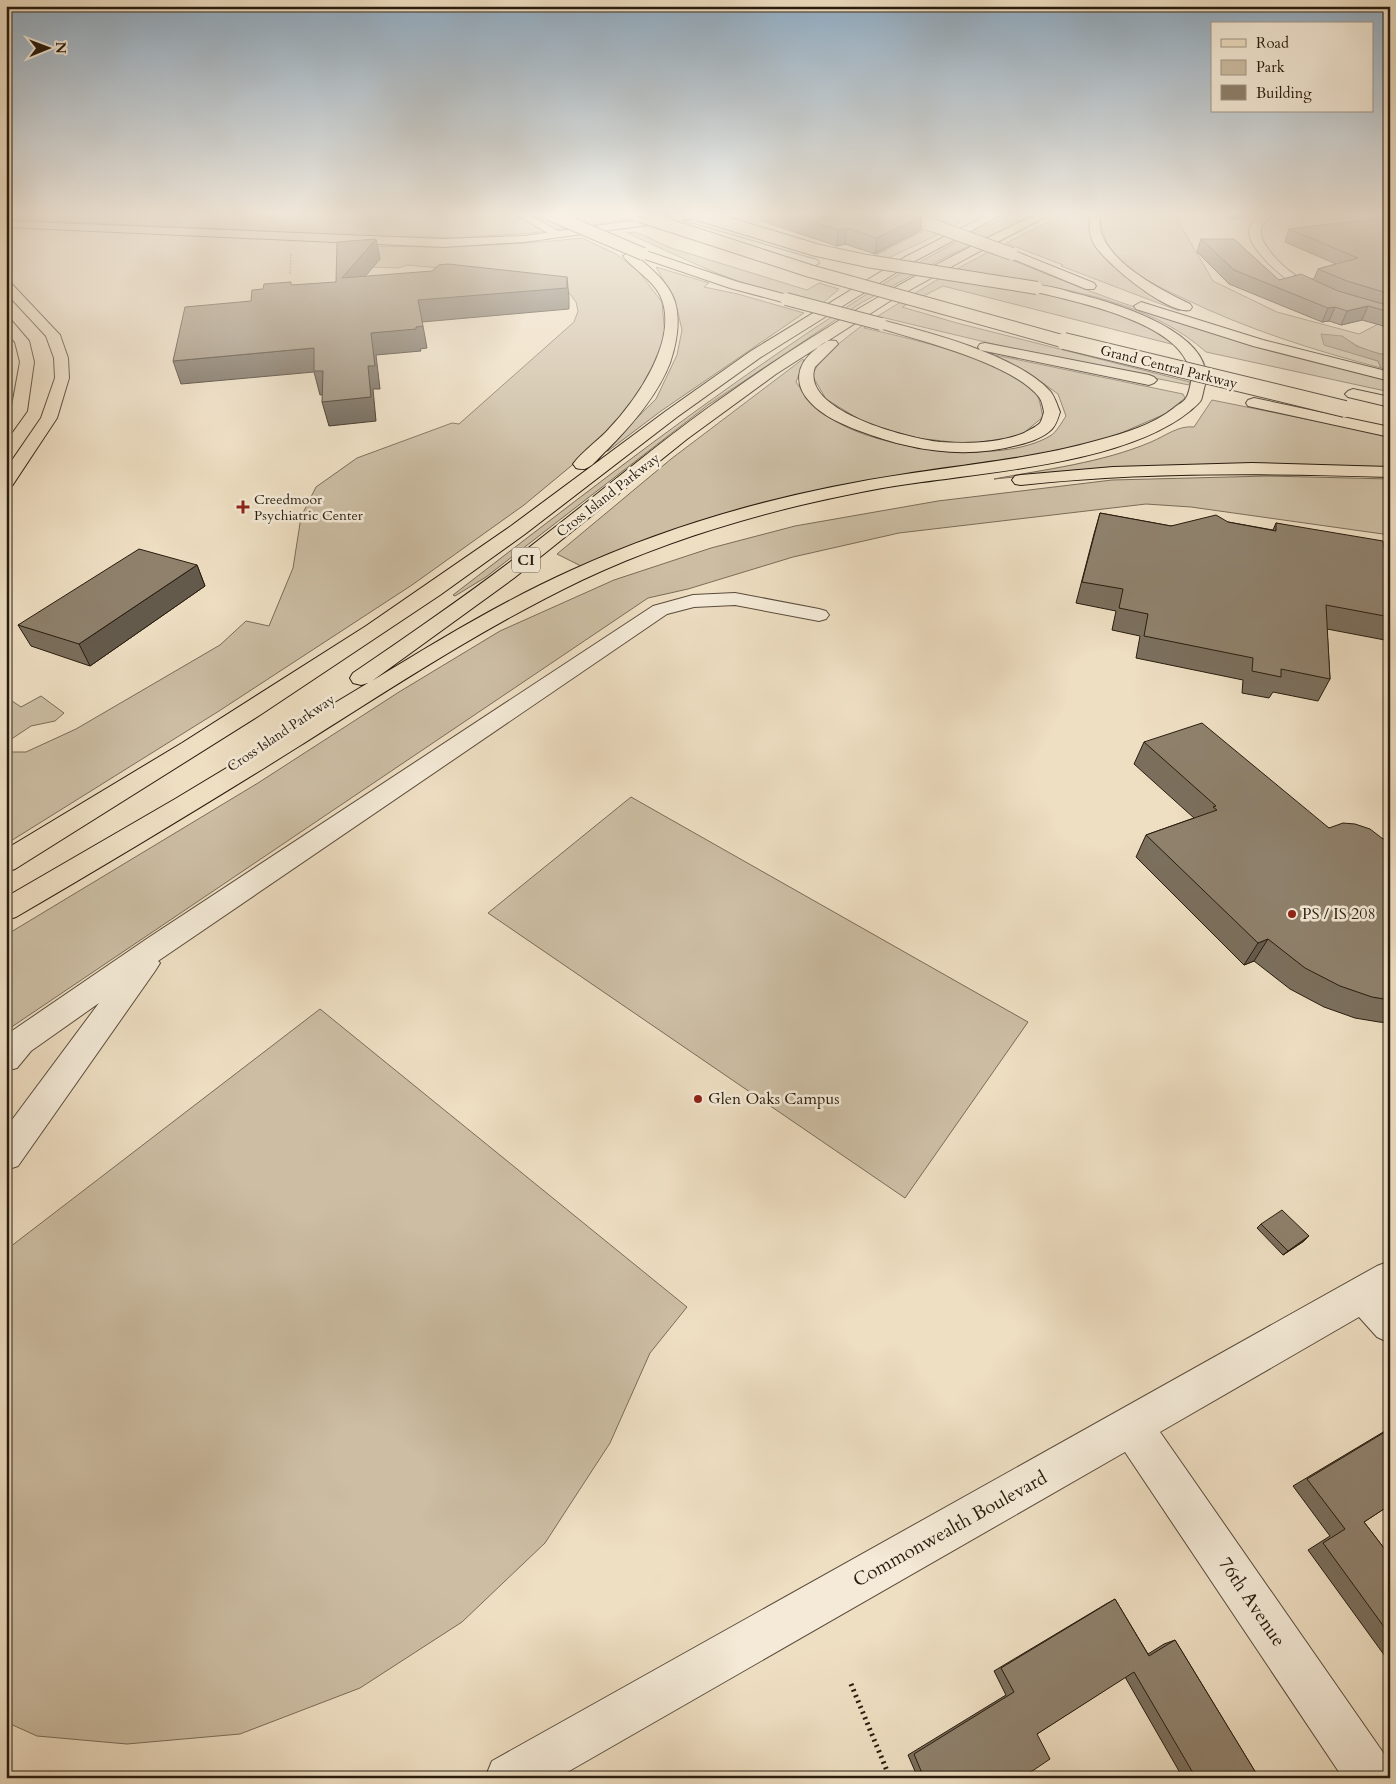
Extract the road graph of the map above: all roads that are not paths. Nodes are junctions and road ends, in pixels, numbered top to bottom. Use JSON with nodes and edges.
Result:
{"nodes":[{"id":1,"x":18,"y":297,"type":"edge"},
{"id":2,"x":666,"y":297,"type":"edge"},
{"id":3,"x":777,"y":297,"type":"edge"},
{"id":4,"x":849,"y":297,"type":"edge"},
{"id":5,"x":885,"y":297,"type":"edge"},
{"id":6,"x":886,"y":297,"type":"edge"},
{"id":7,"x":900,"y":297,"type":"edge"},
{"id":8,"x":953,"y":297,"type":"edge"},
{"id":9,"x":1077,"y":297,"type":"edge"},
{"id":10,"x":1119,"y":297,"type":"edge"},
{"id":11,"x":1167,"y":297,"type":"edge"},
{"id":12,"x":1332,"y":297,"type":"edge"},
{"id":13,"x":1010,"y":313,"type":"dead end"},
{"id":14,"x":1390,"y":316,"type":"edge"},
{"id":15,"x":6,"y":324,"type":"edge"},
{"id":16,"x":967,"y":347,"type":"junction"},
{"id":17,"x":1166,"y":351,"type":"dead end"},
{"id":18,"x":1212,"y":362,"type":"dead end"},
{"id":19,"x":1390,"y":376,"type":"edge"},
{"id":20,"x":1206,"y":393,"type":"dead end"},
{"id":21,"x":1349,"y":393,"type":"dead end"},
{"id":22,"x":1235,"y":399,"type":"dead end"},
{"id":23,"x":1390,"y":402,"type":"edge"},
{"id":24,"x":1390,"y":418,"type":"edge"},
{"id":25,"x":6,"y":429,"type":"edge"},
{"id":26,"x":1390,"y":432,"type":"edge"},
{"id":27,"x":1390,"y":472,"type":"edge"},
{"id":28,"x":6,"y":482,"type":"edge"},
{"id":29,"x":398,"y":613,"type":"junction"},
{"id":30,"x":819,"y":615,"type":"dead end"},
{"id":31,"x":361,"y":697,"type":"junction"},
{"id":32,"x":6,"y":862,"type":"edge"},
{"id":33,"x":6,"y":910,"type":"edge"},
{"id":34,"x":158,"y":946,"type":"junction"},
{"id":35,"x":6,"y":1058,"type":"edge"},
{"id":36,"x":6,"y":1155,"type":"edge"},
{"id":37,"x":1381,"y":1299,"type":"edge"},
{"id":38,"x":1132,"y":1427,"type":"junction"},
{"id":39,"x":509,"y":1778,"type":"edge"},
{"id":40,"x":1372,"y":1778,"type":"edge"}],
"edges":[{"from":1,"to":28,"type":"main road"},
{"from":2,"to":29,"type":"main road"},
{"from":3,"to":16,"type":"main road","bridge":true},
{"from":4,"to":29,"type":"main road","name":"Cross Island Parkway","number":"CI"},
{"from":5,"to":33,"type":"main road","name":"Cross Island Parkway","number":"CI"},
{"from":6,"to":16,"type":"main road"},
{"from":7,"to":24,"type":"main road","name":"Grand Central Parkway","bridge":true},
{"from":8,"to":13,"type":"main road"},
{"from":9,"to":31,"type":"main road","bridge":true},
{"from":10,"to":19,"type":"main road","bridge":true},
{"from":11,"to":19,"type":"main road"},
{"from":12,"to":14,"type":"street"},
{"from":15,"to":25,"type":"main road"},
{"from":16,"to":20,"type":"main road"},
{"from":17,"to":18,"type":"main road","name":"Grand Central Parkway"},
{"from":21,"to":23,"type":"main road"},
{"from":22,"to":26,"type":"main road"},
{"from":27,"to":31,"type":"main road"},
{"from":29,"to":32,"type":"main road","name":"Cross Island Parkway","number":"CI"},
{"from":30,"to":34,"type":"street"},
{"from":31,"to":33,"type":"main road"},
{"from":34,"to":35,"type":"street"},
{"from":34,"to":36,"type":"street"},
{"from":37,"to":38,"type":"street","name":"Commonwealth Boulevard"},
{"from":38,"to":39,"type":"street","name":"Commonwealth Boulevard"},
{"from":38,"to":40,"type":"street","name":"76th Avenue"}]}
